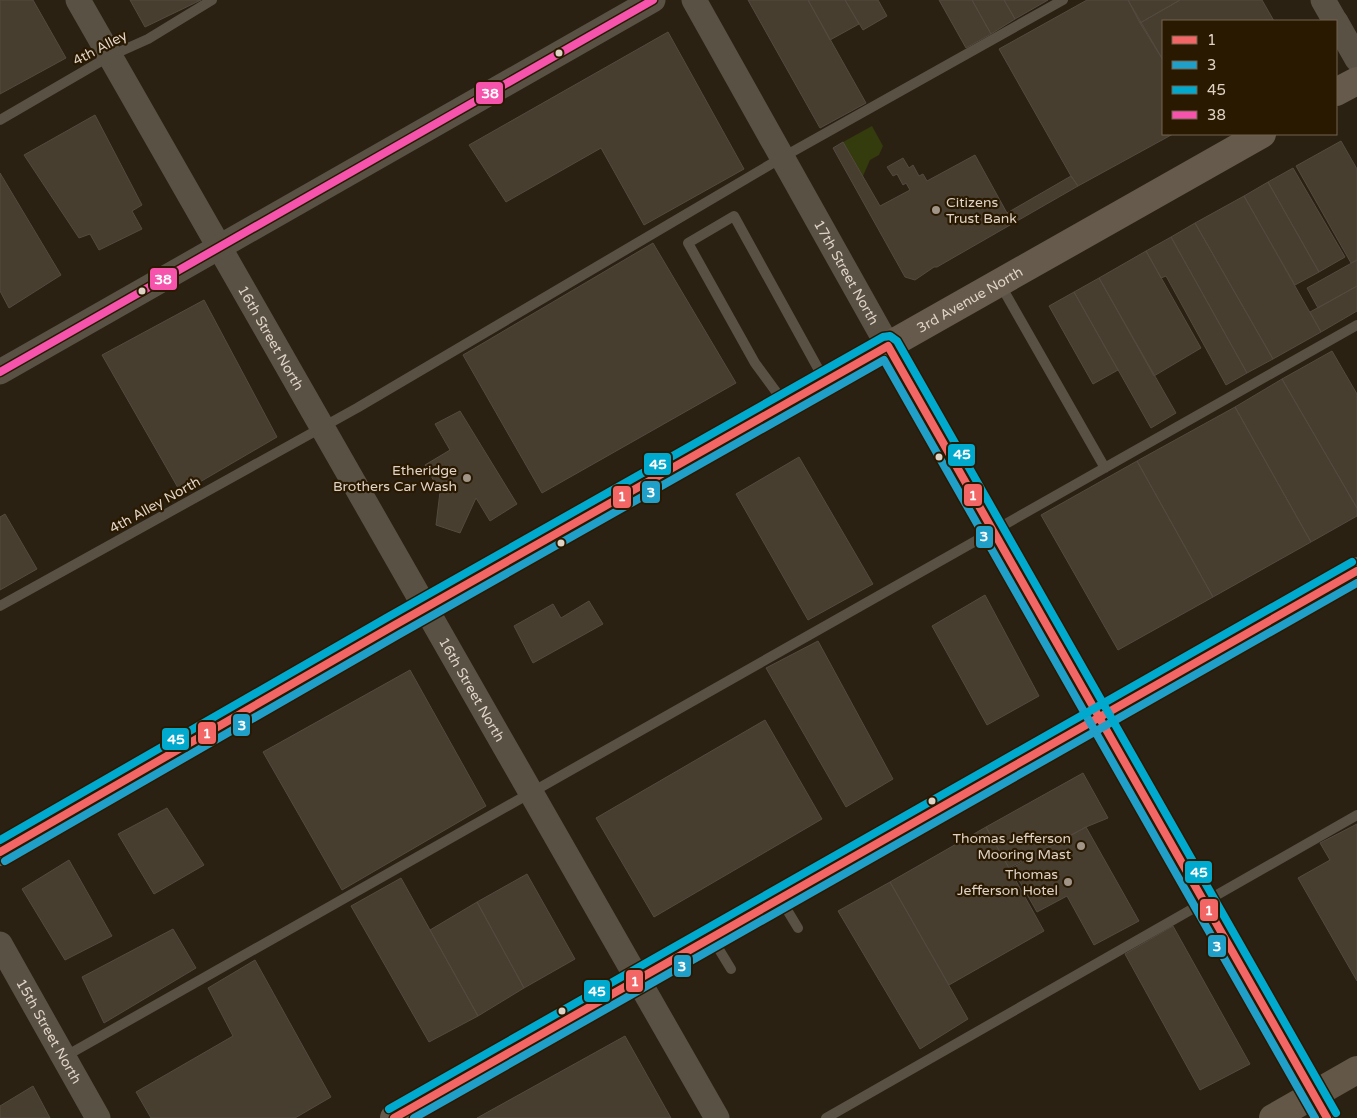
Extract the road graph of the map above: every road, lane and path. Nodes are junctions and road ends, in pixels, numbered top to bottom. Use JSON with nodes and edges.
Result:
{"nodes":[{"id":1,"x":78,"y":0,"type":"edge"},
{"id":2,"x":212,"y":0,"type":"edge"},
{"id":3,"x":653,"y":0,"type":"edge"},
{"id":4,"x":694,"y":0,"type":"edge"},
{"id":5,"x":1064,"y":0,"type":"edge"},
{"id":6,"x":1323,"y":0,"type":"edge"},
{"id":7,"x":1335,"y":20,"type":"edge"},
{"id":8,"x":1337,"y":24,"type":"edge"},
{"id":9,"x":110,"y":56,"type":"junction"},
{"id":10,"x":1357,"y":59,"type":"edge"},
{"id":11,"x":1357,"y":81,"type":"edge"},
{"id":12,"x":1337,"y":91,"type":"edge"},
{"id":13,"x":0,"y":120,"type":"edge"},
{"id":14,"x":1260,"y":135,"type":"edge"},
{"id":15,"x":784,"y":157,"type":"junction"},
{"id":16,"x":220,"y":247,"type":"junction"},
{"id":17,"x":999,"y":283,"type":"junction"},
{"id":18,"x":1357,"y":326,"type":"edge"},
{"id":19,"x":888,"y":346,"type":"junction"},
{"id":20,"x":0,"y":372,"type":"edge"},
{"id":21,"x":825,"y":382,"type":"junction"},
{"id":22,"x":785,"y":404,"type":"junction"},
{"id":23,"x":322,"y":427,"type":"junction"},
{"id":24,"x":1105,"y":468,"type":"junction"},
{"id":25,"x":994,"y":531,"type":"junction"},
{"id":26,"x":1357,"y":571,"type":"edge"},
{"id":27,"x":0,"y":606,"type":"edge"},
{"id":28,"x":426,"y":608,"type":"junction"},
{"id":29,"x":1101,"y":717,"type":"junction"},
{"id":30,"x":531,"y":792,"type":"junction"},
{"id":31,"x":1357,"y":815,"type":"edge"},
{"id":32,"x":0,"y":852,"type":"edge"},
{"id":33,"x":780,"y":899,"type":"junction"},
{"id":34,"x":1205,"y":902,"type":"junction"},
{"id":35,"x":798,"y":928,"type":"dead end"},
{"id":36,"x":712,"y":938,"type":"junction"},
{"id":37,"x":0,"y":944,"type":"edge"},
{"id":38,"x":731,"y":969,"type":"dead end"},
{"id":39,"x":638,"y":979,"type":"junction"},
{"id":40,"x":64,"y":1057,"type":"junction"},
{"id":41,"x":1357,"y":1070,"type":"edge"},
{"id":42,"x":1314,"y":1094,"type":"junction"},
{"id":43,"x":98,"y":1118,"type":"edge"},
{"id":44,"x":394,"y":1118,"type":"edge"},
{"id":45,"x":717,"y":1118,"type":"edge"},
{"id":46,"x":826,"y":1118,"type":"edge"},
{"id":47,"x":1273,"y":1118,"type":"edge"},
{"id":48,"x":1327,"y":1118,"type":"edge"}],
"edges":[{"from":1,"to":9,"type":"street","name":"16th Street North"},
{"from":2,"to":9,"type":"lane","name":"4th Alley"},
{"from":3,"to":16,"type":"street"},
{"from":4,"to":15,"type":"street","name":"17th Street North"},
{"from":5,"to":15,"type":"lane","name":"4th Alley North"},
{"from":6,"to":7,"type":"street"},
{"from":8,"to":10,"type":"street"},
{"from":9,"to":13,"type":"lane","name":"4th Alley"},
{"from":9,"to":16,"type":"street","name":"16th Street North"},
{"from":11,"to":12,"type":"main road"},
{"from":14,"to":17,"type":"main road","name":"3rd Avenue North"},
{"from":15,"to":19,"type":"street","name":"17th Street North"},
{"from":15,"to":23,"type":"lane","name":"4th Alley North"},
{"from":16,"to":20,"type":"street"},
{"from":16,"to":23,"type":"street","name":"16th Street North"},
{"from":17,"to":19,"type":"main road","name":"3rd Avenue North"},
{"from":17,"to":24,"type":"lane"},
{"from":18,"to":24,"type":"lane"},
{"from":19,"to":21,"type":"main road","name":"3rd Avenue North"},
{"from":19,"to":25,"type":"street","name":"17th Street North"},
{"from":21,"to":22,"type":"main road","name":"3rd Avenue North"},
{"from":21,"to":22,"type":"lane"},
{"from":22,"to":28,"type":"main road","name":"3rd Avenue North"},
{"from":23,"to":27,"type":"lane","name":"4th Alley North"},
{"from":23,"to":28,"type":"street","name":"16th Street North"},
{"from":24,"to":25,"type":"lane"},
{"from":25,"to":29,"type":"street","name":"17th Street North"},
{"from":25,"to":30,"type":"lane"},
{"from":26,"to":29,"type":"main road"},
{"from":28,"to":30,"type":"street","name":"16th Street North"},
{"from":28,"to":32,"type":"main road","name":"3rd Avenue North"},
{"from":29,"to":33,"type":"main road"},
{"from":29,"to":34,"type":"street","name":"17th Street North"},
{"from":30,"to":39,"type":"street","name":"16th Street North"},
{"from":30,"to":40,"type":"lane"},
{"from":31,"to":34,"type":"lane"},
{"from":33,"to":35,"type":"lane"},
{"from":33,"to":36,"type":"main road"},
{"from":34,"to":42,"type":"street","name":"17th Street North"},
{"from":34,"to":46,"type":"lane"},
{"from":36,"to":38,"type":"lane"},
{"from":36,"to":39,"type":"main road"},
{"from":37,"to":40,"type":"street","name":"15th Street North"},
{"from":39,"to":44,"type":"main road"},
{"from":39,"to":45,"type":"street","name":"16th Street North"},
{"from":40,"to":43,"type":"street","name":"15th Street North"},
{"from":41,"to":42,"type":"main road"},
{"from":42,"to":47,"type":"main road"},
{"from":42,"to":48,"type":"street","name":"17th Street North"}]}
